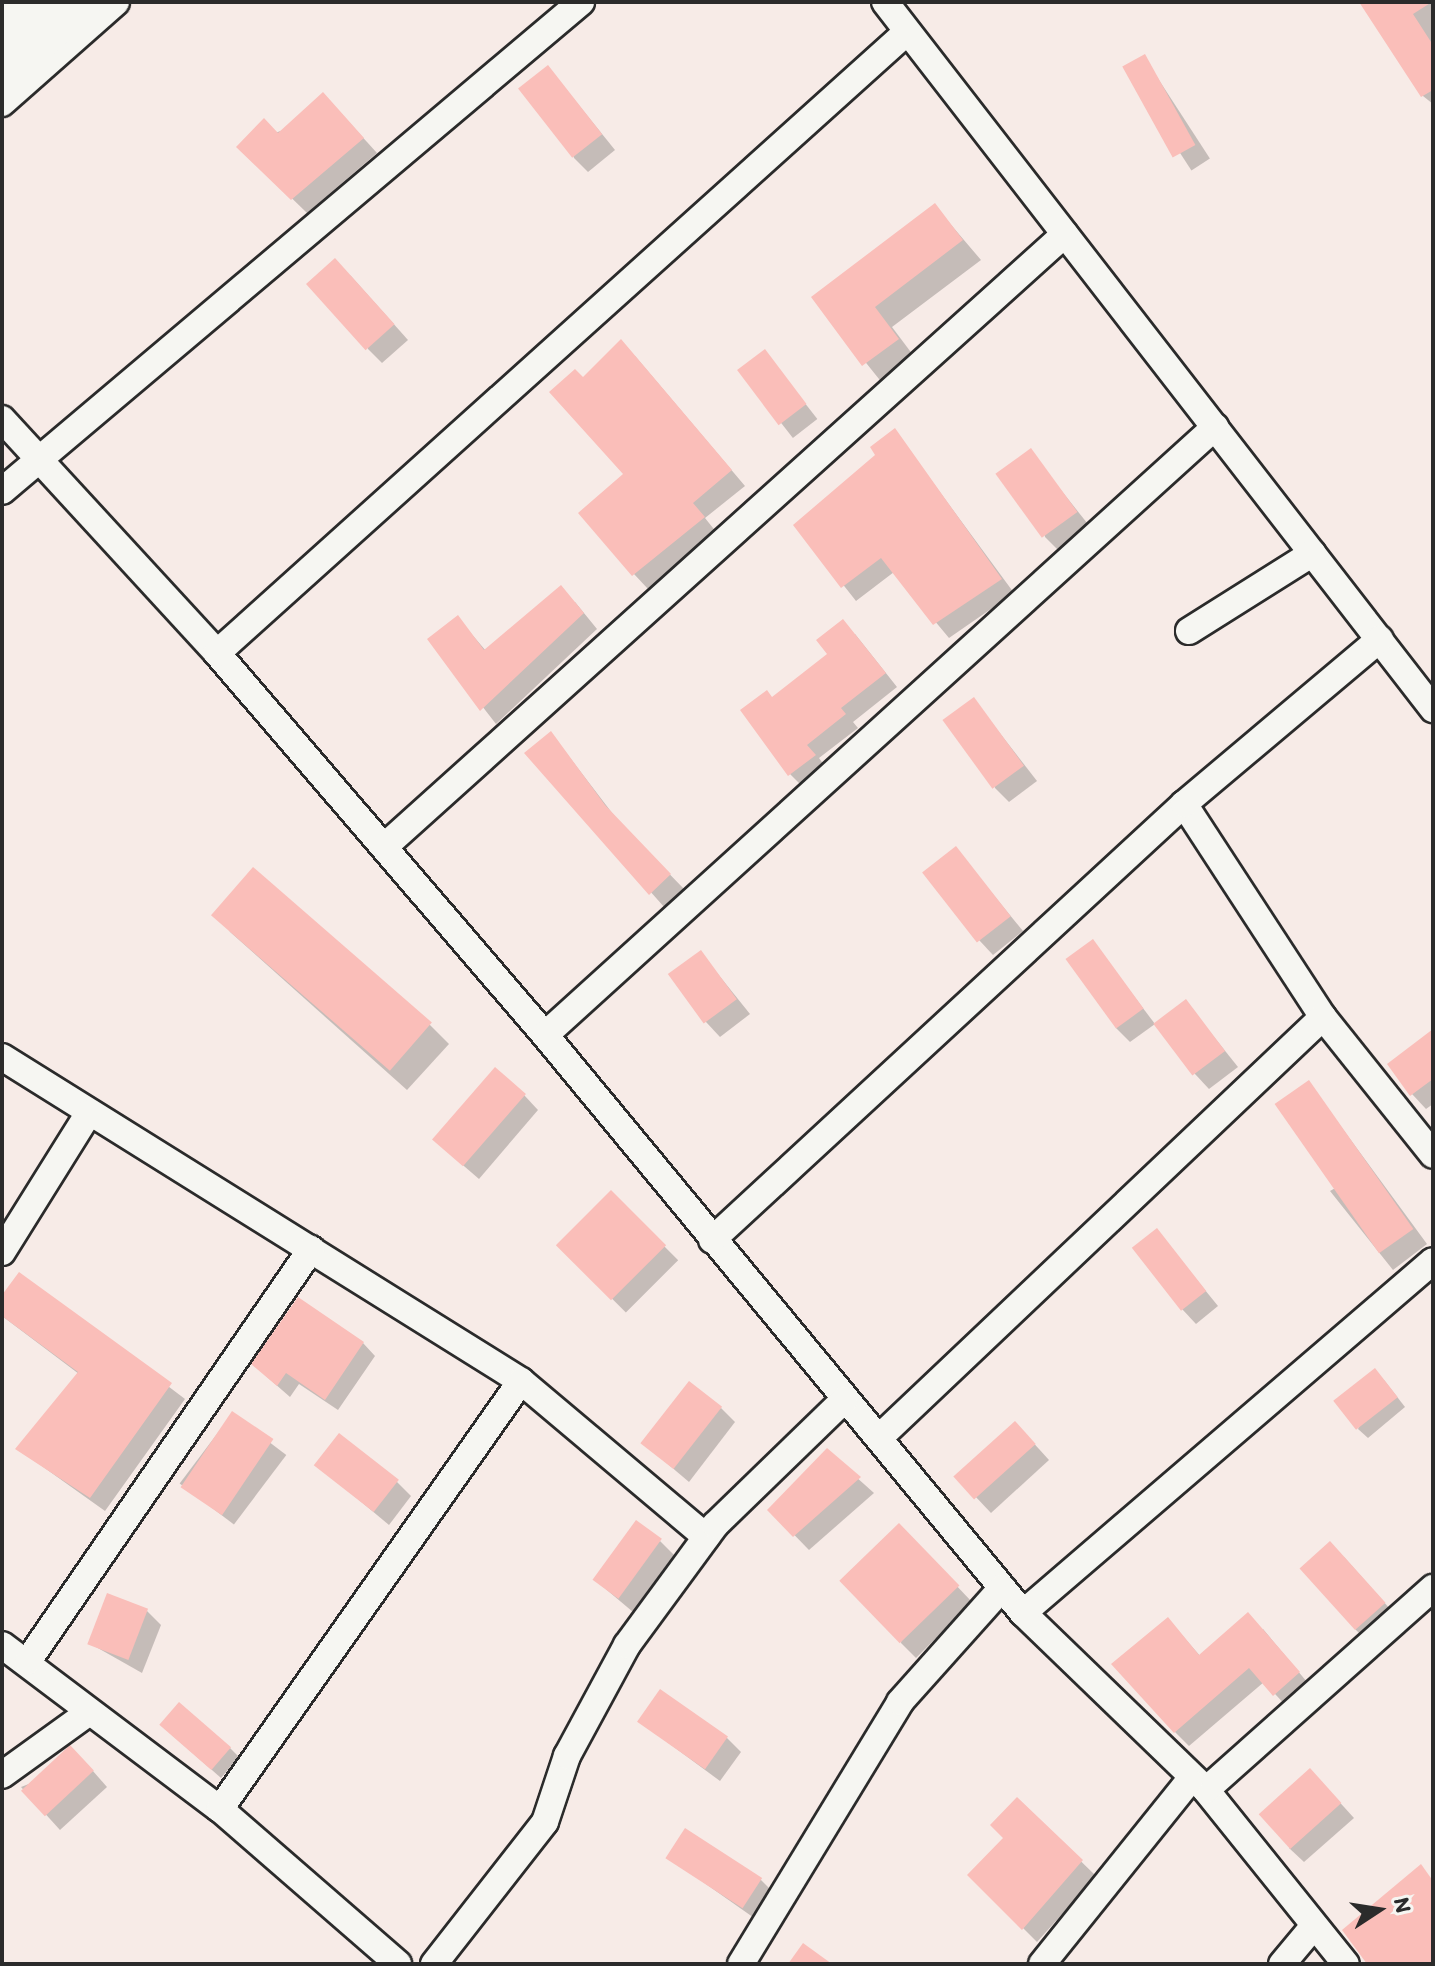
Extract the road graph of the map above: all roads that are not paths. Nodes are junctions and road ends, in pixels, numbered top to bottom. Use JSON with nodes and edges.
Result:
{"nodes":[{"id":1,"x":32,"y":2,"type":"edge"},
{"id":2,"x":80,"y":2,"type":"edge"},
{"id":3,"x":116,"y":2,"type":"edge"},
{"id":4,"x":581,"y":2,"type":"edge"},
{"id":5,"x":885,"y":2,"type":"edge"},
{"id":6,"x":2,"y":28,"type":"edge"},
{"id":7,"x":907,"y":32,"type":"junction"},
{"id":8,"x":2,"y":70,"type":"edge"},
{"id":9,"x":2,"y":103,"type":"edge"},
{"id":10,"x":1065,"y":234,"type":"junction"},
{"id":11,"x":2,"y":419,"type":"edge"},
{"id":12,"x":1215,"y":427,"type":"junction"},
{"id":13,"x":40,"y":460,"type":"junction"},
{"id":14,"x":2,"y":491,"type":"edge"},
{"id":15,"x":1313,"y":553,"type":"junction"},
{"id":16,"x":1189,"y":631,"type":"dead end"},
{"id":17,"x":1380,"y":639,"type":"junction"},
{"id":18,"x":217,"y":653,"type":"junction"},
{"id":19,"x":1433,"y":709,"type":"edge"},
{"id":20,"x":1184,"y":804,"type":"junction"},
{"id":21,"x":384,"y":847,"type":"junction"},
{"id":22,"x":1323,"y":1017,"type":"junction"},
{"id":23,"x":545,"y":1035,"type":"junction"},
{"id":24,"x":2,"y":1057,"type":"edge"},
{"id":25,"x":89,"y":1113,"type":"junction"},
{"id":26,"x":1433,"y":1155,"type":"edge"},
{"id":27,"x":712,"y":1240,"type":"junction"},
{"id":28,"x":311,"y":1249,"type":"junction"},
{"id":29,"x":2,"y":1252,"type":"edge"},
{"id":30,"x":1433,"y":1261,"type":"edge"},
{"id":31,"x":521,"y":1381,"type":"junction"},
{"id":32,"x":844,"y":1400,"type":"junction"},
{"id":33,"x":881,"y":1436,"type":"junction"},
{"id":34,"x":706,"y":1537,"type":"junction"},
{"id":35,"x":1002,"y":1588,"type":"junction"},
{"id":36,"x":1433,"y":1588,"type":"edge"},
{"id":37,"x":1023,"y":1613,"type":"junction"},
{"id":38,"x":2,"y":1645,"type":"edge"},
{"id":39,"x":28,"y":1661,"type":"junction"},
{"id":40,"x":88,"y":1713,"type":"junction"},
{"id":41,"x":2,"y":1775,"type":"edge"},
{"id":42,"x":1198,"y":1786,"type":"junction"},
{"id":43,"x":220,"y":1809,"type":"junction"},
{"id":44,"x":1313,"y":1927,"type":"junction"},
{"id":45,"x":398,"y":1964,"type":"edge"},
{"id":46,"x":434,"y":1964,"type":"edge"},
{"id":47,"x":741,"y":1964,"type":"edge"},
{"id":48,"x":1042,"y":1964,"type":"edge"},
{"id":49,"x":1282,"y":1964,"type":"edge"},
{"id":50,"x":1346,"y":1964,"type":"edge"}],
"edges":[{"from":1,"to":6,"type":"highway"},
{"from":2,"to":8,"type":"highway"},
{"from":3,"to":9,"type":"street"},
{"from":4,"to":13,"type":"street"},
{"from":5,"to":7,"type":"street"},
{"from":7,"to":10,"type":"street"},
{"from":7,"to":18,"type":"street"},
{"from":10,"to":12,"type":"street"},
{"from":10,"to":21,"type":"street"},
{"from":11,"to":13,"type":"street"},
{"from":12,"to":15,"type":"street"},
{"from":12,"to":23,"type":"street"},
{"from":13,"to":14,"type":"street"},
{"from":13,"to":18,"type":"street"},
{"from":15,"to":16,"type":"street"},
{"from":15,"to":17,"type":"street"},
{"from":17,"to":19,"type":"street"},
{"from":17,"to":20,"type":"street"},
{"from":18,"to":21,"type":"street"},
{"from":20,"to":22,"type":"street"},
{"from":20,"to":27,"type":"street"},
{"from":21,"to":23,"type":"street"},
{"from":22,"to":26,"type":"street"},
{"from":22,"to":33,"type":"street"},
{"from":23,"to":27,"type":"street"},
{"from":24,"to":25,"type":"street"},
{"from":25,"to":28,"type":"street"},
{"from":25,"to":29,"type":"street"},
{"from":27,"to":32,"type":"street"},
{"from":28,"to":31,"type":"street"},
{"from":28,"to":39,"type":"street"},
{"from":30,"to":37,"type":"street"},
{"from":31,"to":34,"type":"street"},
{"from":31,"to":43,"type":"street"},
{"from":32,"to":33,"type":"street"},
{"from":32,"to":34,"type":"street"},
{"from":33,"to":35,"type":"street"},
{"from":34,"to":46,"type":"street"},
{"from":35,"to":37,"type":"street"},
{"from":35,"to":47,"type":"street"},
{"from":36,"to":42,"type":"street"},
{"from":37,"to":42,"type":"street"},
{"from":38,"to":39,"type":"street"},
{"from":39,"to":40,"type":"street"},
{"from":40,"to":41,"type":"street"},
{"from":40,"to":43,"type":"street"},
{"from":42,"to":44,"type":"street"},
{"from":42,"to":48,"type":"street"},
{"from":43,"to":45,"type":"street"},
{"from":44,"to":49,"type":"street"},
{"from":44,"to":50,"type":"street"}]}
